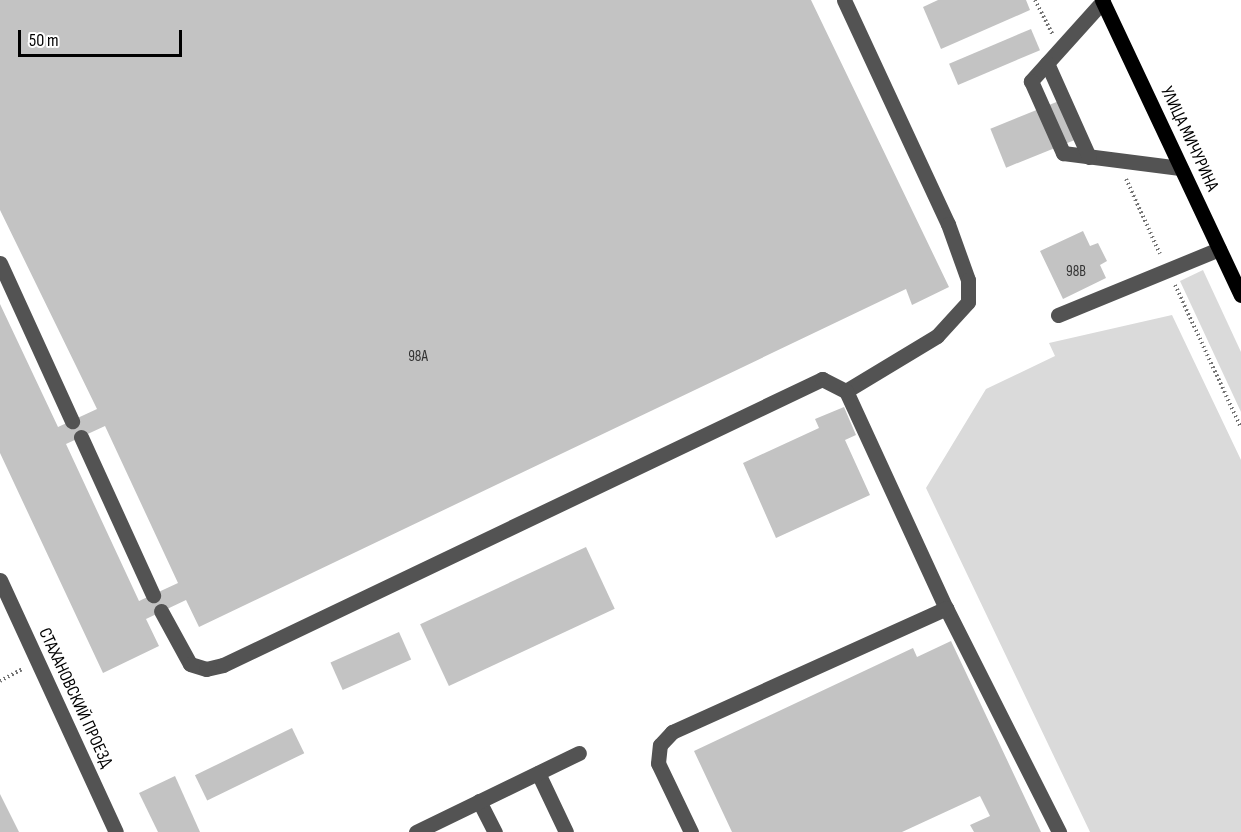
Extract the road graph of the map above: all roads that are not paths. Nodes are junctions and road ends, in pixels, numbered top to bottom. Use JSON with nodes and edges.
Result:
{"nodes":[{"id":1,"x":844,"y":0,"type":"edge"},
{"id":2,"x":1102,"y":0,"type":"edge"},
{"id":3,"x":1047,"y":63,"type":"junction"},
{"id":4,"x":1089,"y":157,"type":"junction"},
{"id":5,"x":1180,"y":168,"type":"junction"},
{"id":6,"x":1219,"y":249,"type":"junction"},
{"id":7,"x":0,"y":263,"type":"edge"},
{"id":8,"x":1241,"y":295,"type":"edge"},
{"id":9,"x":1058,"y":315,"type":"dead end"},
{"id":10,"x":846,"y":391,"type":"junction"},
{"id":11,"x":72,"y":420,"type":"dead end"},
{"id":12,"x":81,"y":437,"type":"dead end"},
{"id":13,"x":0,"y":580,"type":"edge"},
{"id":14,"x":153,"y":595,"type":"dead end"},
{"id":15,"x":946,"y":608,"type":"junction"},
{"id":16,"x":161,"y":611,"type":"dead end"},
{"id":17,"x":579,"y":753,"type":"dead end"},
{"id":18,"x":538,"y":773,"type":"junction"},
{"id":19,"x":479,"y":801,"type":"junction"},
{"id":20,"x":116,"y":832,"type":"edge"},
{"id":21,"x":416,"y":832,"type":"edge"},
{"id":22,"x":495,"y":832,"type":"edge"},
{"id":23,"x":566,"y":832,"type":"edge"},
{"id":24,"x":691,"y":832,"type":"edge"},
{"id":25,"x":1059,"y":832,"type":"edge"}],
"edges":[{"from":1,"to":10,"type":"street"},
{"from":2,"to":3,"type":"street"},
{"from":2,"to":5,"type":"main road","name":"УЛИЦА МИЧУРИНА"},
{"from":3,"to":4,"type":"street"},
{"from":3,"to":4,"type":"street"},
{"from":4,"to":5,"type":"street"},
{"from":5,"to":6,"type":"main road","name":"УЛИЦА МИЧУРИНА"},
{"from":6,"to":8,"type":"main road","name":"УЛИЦА МИЧУРИНА"},
{"from":6,"to":9,"type":"street"},
{"from":7,"to":11,"type":"street"},
{"from":10,"to":15,"type":"street"},
{"from":10,"to":16,"type":"street"},
{"from":12,"to":14,"type":"street"},
{"from":13,"to":20,"type":"street","name":"СТАХАНОВСКИЙ ПРОЕЗД"},
{"from":15,"to":24,"type":"street"},
{"from":15,"to":25,"type":"street"},
{"from":17,"to":18,"type":"street"},
{"from":18,"to":19,"type":"street"},
{"from":18,"to":23,"type":"street"},
{"from":19,"to":21,"type":"street"},
{"from":19,"to":22,"type":"street"}]}
